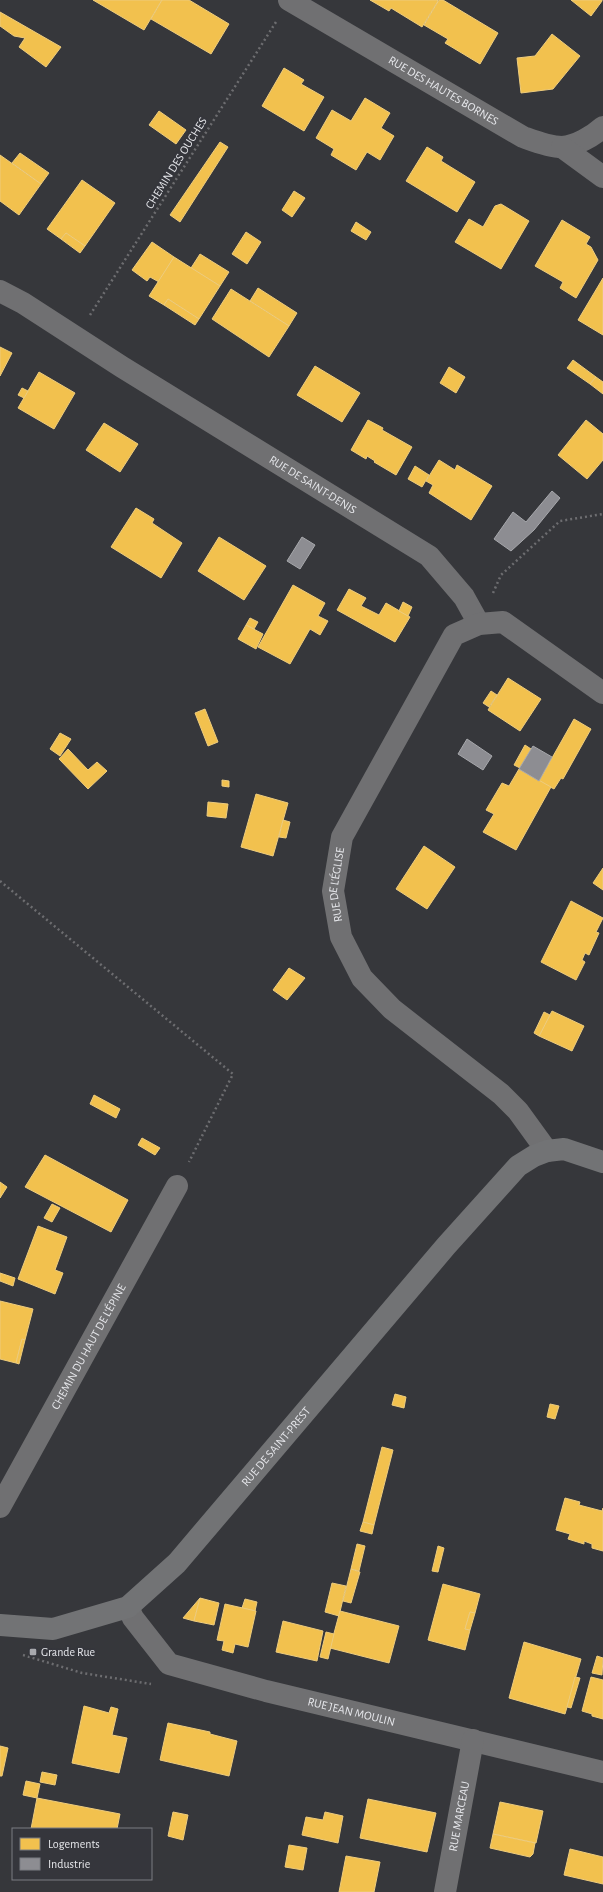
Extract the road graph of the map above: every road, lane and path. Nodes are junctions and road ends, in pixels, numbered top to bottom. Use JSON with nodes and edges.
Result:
{"nodes":[{"id":1,"x":290,"y":0,"type":"edge"},
{"id":2,"x":603,"y":127,"type":"edge"},
{"id":3,"x":562,"y":147,"type":"junction"},
{"id":4,"x":603,"y":178,"type":"edge"},
{"id":5,"x":0,"y":291,"type":"edge"},
{"id":6,"x":77,"y":336,"type":"junction"},
{"id":7,"x":603,"y":514,"type":"edge"},
{"id":8,"x":479,"y":624,"type":"junction"},
{"id":9,"x":603,"y":693,"type":"edge"},
{"id":10,"x":0,"y":881,"type":"edge"},
{"id":11,"x":547,"y":1151,"type":"junction"},
{"id":12,"x":603,"y":1162,"type":"edge"},
{"id":13,"x":177,"y":1186,"type":"joint"},
{"id":14,"x":0,"y":1507,"type":"edge"},
{"id":15,"x":128,"y":1607,"type":"junction"},
{"id":16,"x":0,"y":1625,"type":"edge"},
{"id":17,"x":19,"y":1654,"type":"dead end"},
{"id":18,"x":137,"y":1681,"type":"dead end"},
{"id":19,"x":473,"y":1740,"type":"junction"},
{"id":20,"x":603,"y":1772,"type":"edge"},
{"id":21,"x":445,"y":1892,"type":"edge"}],
"edges":[{"from":1,"to":3,"type":"street","name":"RUE DES HAUTES BORNES"},
{"from":1,"to":6,"type":"path","name":"CHEMIN DES OUCHES"},
{"from":2,"to":3,"type":"street","name":"RUE DES HAUTES BORNES"},
{"from":3,"to":4,"type":"street"},
{"from":5,"to":6,"type":"street","name":"RUE DE SAINT-DENIS"},
{"from":6,"to":8,"type":"street","name":"RUE DE SAINT-DENIS"},
{"from":7,"to":8,"type":"path"},
{"from":8,"to":9,"type":"street"},
{"from":8,"to":11,"type":"street","name":"RUE DE L'ÉGLISE"},
{"from":10,"to":13,"type":"path"},
{"from":11,"to":12,"type":"main road"},
{"from":11,"to":15,"type":"main road","name":"RUE DE SAINT-PREST"},
{"from":13,"to":14,"type":"street","name":"CHEMIN DU HAUT DE L'ÉPINE"},
{"from":15,"to":16,"type":"main road","name":"RUE DE SAINT-PREST"},
{"from":15,"to":19,"type":"street","name":"RUE JEAN MOULIN"},
{"from":17,"to":18,"type":"path"},
{"from":19,"to":20,"type":"street","name":"RUE JEAN MOULIN"},
{"from":19,"to":21,"type":"street","name":"RUE MARCEAU"}]}
